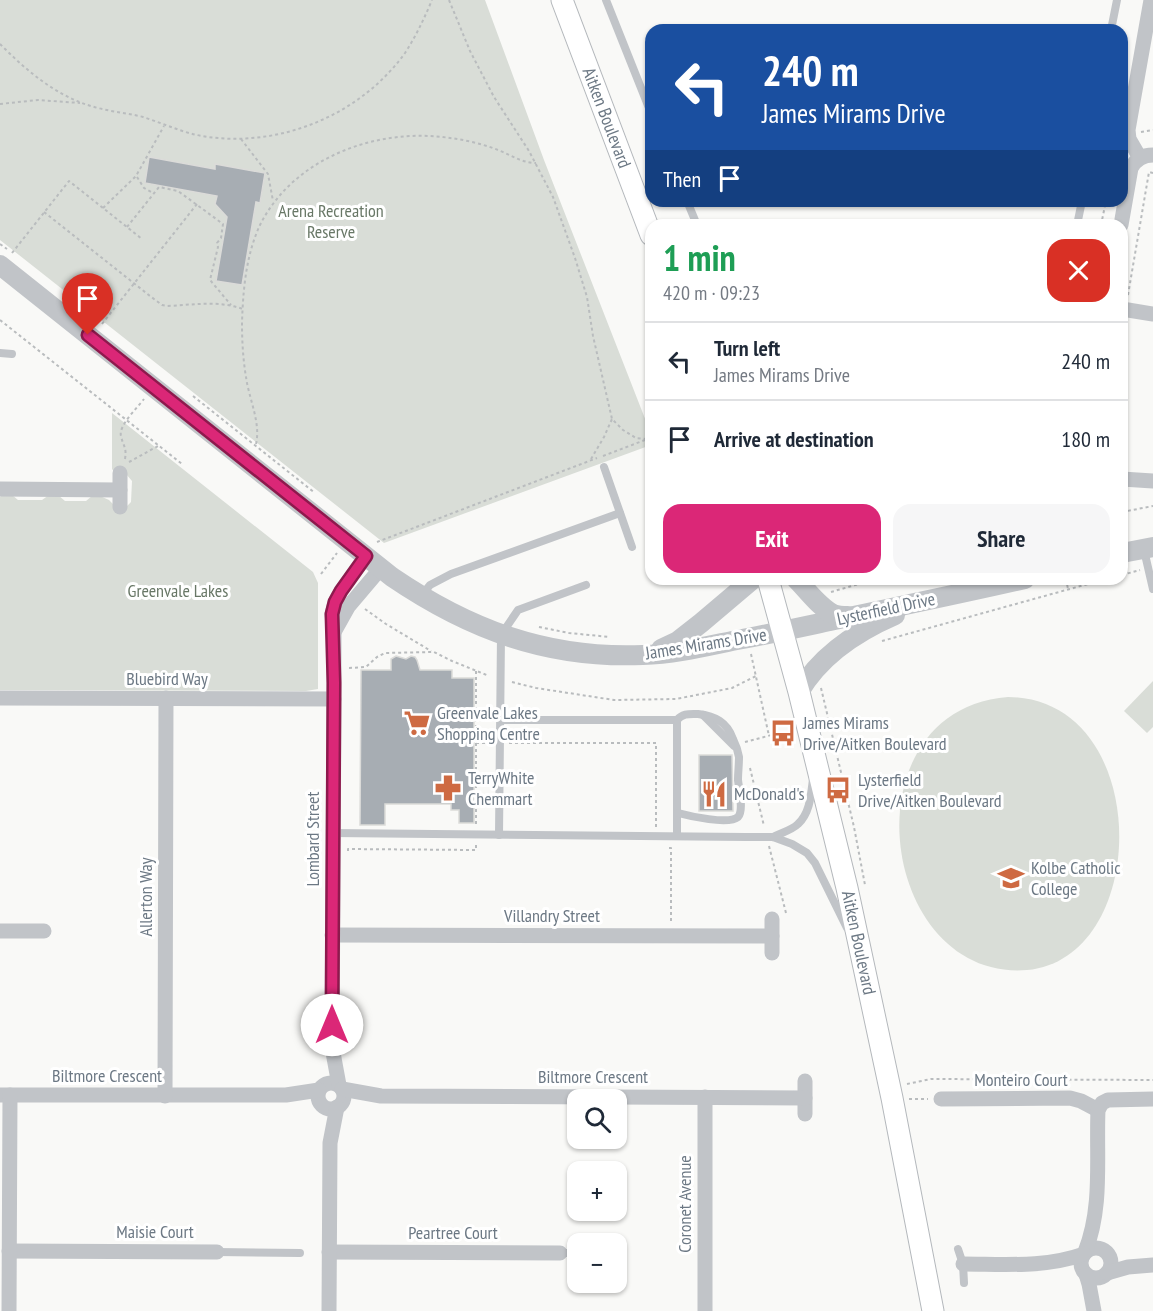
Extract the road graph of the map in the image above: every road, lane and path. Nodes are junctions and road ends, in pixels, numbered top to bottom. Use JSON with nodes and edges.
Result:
{"nodes":[{"id":1,"x":432,"y":0,"type":"edge"},
{"id":2,"x":449,"y":0,"type":"edge"},
{"id":3,"x":562,"y":0,"type":"edge"},
{"id":4,"x":606,"y":0,"type":"edge"},
{"id":5,"x":1117,"y":0,"type":"edge"},
{"id":6,"x":1151,"y":0,"type":"edge"},
{"id":7,"x":1113,"y":24,"type":"edge"},
{"id":8,"x":0,"y":44,"type":"edge"},
{"id":9,"x":645,"y":98,"type":"edge"},
{"id":10,"x":0,"y":104,"type":"edge"},
{"id":11,"x":83,"y":104,"type":"junction"},
{"id":12,"x":164,"y":126,"type":"junction"},
{"id":13,"x":241,"y":139,"type":"junction"},
{"id":14,"x":1147,"y":156,"type":"edge"},
{"id":15,"x":536,"y":163,"type":"junction"},
{"id":16,"x":1153,"y":173,"type":"edge"},
{"id":17,"x":136,"y":176,"type":"junction"},
{"id":18,"x":1128,"y":185,"type":"edge"},
{"id":19,"x":153,"y":193,"type":"junction"},
{"id":20,"x":273,"y":202,"type":"junction"},
{"id":21,"x":197,"y":204,"type":"junction"},
{"id":22,"x":103,"y":208,"type":"junction"},
{"id":23,"x":45,"y":212,"type":"junction"},
{"id":24,"x":645,"y":219,"type":"edge"},
{"id":25,"x":127,"y":226,"type":"junction"},
{"id":26,"x":142,"y":239,"type":"dead end"},
{"id":27,"x":0,"y":244,"type":"edge"},
{"id":28,"x":6,"y":259,"type":"edge"},
{"id":29,"x":134,"y":284,"type":"junction"},
{"id":30,"x":1128,"y":287,"type":"edge"},
{"id":31,"x":231,"y":305,"type":"junction"},
{"id":32,"x":243,"y":309,"type":"junction"},
{"id":33,"x":1128,"y":310,"type":"edge"},
{"id":34,"x":1153,"y":314,"type":"edge"},
{"id":35,"x":0,"y":320,"type":"edge"},
{"id":36,"x":102,"y":324,"type":"dead end"},
{"id":37,"x":0,"y":353,"type":"edge"},
{"id":38,"x":12,"y":354,"type":"dead end"},
{"id":39,"x":150,"y":392,"type":"dead end"},
{"id":40,"x":192,"y":395,"type":"dead end"},
{"id":41,"x":612,"y":419,"type":"junction"},
{"id":42,"x":126,"y":421,"type":"junction"},
{"id":43,"x":645,"y":439,"type":"edge"},
{"id":44,"x":645,"y":440,"type":"edge"},
{"id":45,"x":255,"y":445,"type":"junction"},
{"id":46,"x":159,"y":446,"type":"junction"},
{"id":47,"x":590,"y":461,"type":"junction"},
{"id":48,"x":182,"y":464,"type":"dead end"},
{"id":49,"x":124,"y":466,"type":"junction"},
{"id":50,"x":604,"y":467,"type":"dead end"},
{"id":51,"x":1128,"y":479,"type":"edge"},
{"id":52,"x":1153,"y":481,"type":"edge"},
{"id":53,"x":0,"y":489,"type":"edge"},
{"id":54,"x":120,"y":490,"type":"junction"},
{"id":55,"x":320,"y":497,"type":"dead end"},
{"id":56,"x":1153,"y":506,"type":"edge"},
{"id":57,"x":120,"y":507,"type":"dead end"},
{"id":58,"x":1128,"y":511,"type":"edge"},
{"id":59,"x":620,"y":513,"type":"junction"},
{"id":60,"x":632,"y":547,"type":"dead end"},
{"id":61,"x":1149,"y":547,"type":"edge"},
{"id":62,"x":1128,"y":552,"type":"edge"},
{"id":63,"x":372,"y":554,"type":"junction"},
{"id":64,"x":586,"y":585,"type":"dead end"},
{"id":65,"x":746,"y":585,"type":"edge"},
{"id":66,"x":770,"y":585,"type":"edge"},
{"id":67,"x":802,"y":585,"type":"edge"},
{"id":68,"x":855,"y":585,"type":"edge"},
{"id":69,"x":997,"y":585,"type":"edge"},
{"id":70,"x":1067,"y":585,"type":"edge"},
{"id":71,"x":1083,"y":585,"type":"edge"},
{"id":72,"x":1068,"y":589,"type":"junction"},
{"id":73,"x":1153,"y":589,"type":"edge"},
{"id":74,"x":827,"y":593,"type":"dead end"},
{"id":75,"x":421,"y":596,"type":"junction"},
{"id":76,"x":940,"y":597,"type":"junction"},
{"id":77,"x":353,"y":600,"type":"junction"},
{"id":78,"x":855,"y":615,"type":"junction"},
{"id":79,"x":506,"y":628,"type":"junction"},
{"id":80,"x":334,"y":632,"type":"junction"},
{"id":81,"x":783,"y":632,"type":"junction"},
{"id":82,"x":616,"y":638,"type":"dead end"},
{"id":83,"x":747,"y":638,"type":"junction"},
{"id":84,"x":877,"y":642,"type":"dead end"},
{"id":85,"x":434,"y":652,"type":"junction"},
{"id":86,"x":645,"y":655,"type":"junction"},
{"id":87,"x":348,"y":668,"type":"dead end"},
{"id":88,"x":476,"y":671,"type":"junction"},
{"id":89,"x":756,"y":676,"type":"junction"},
{"id":90,"x":501,"y":680,"type":"junction"},
{"id":91,"x":799,"y":692,"type":"junction"},
{"id":92,"x":0,"y":698,"type":"edge"},
{"id":93,"x":166,"y":698,"type":"junction"},
{"id":94,"x":334,"y":699,"type":"junction"},
{"id":95,"x":501,"y":720,"type":"junction"},
{"id":96,"x":676,"y":720,"type":"junction"},
{"id":97,"x":783,"y":732,"type":"dead end"},
{"id":98,"x":769,"y":736,"type":"junction"},
{"id":99,"x":476,"y":742,"type":"junction"},
{"id":100,"x":500,"y":743,"type":"junction"},
{"id":101,"x":744,"y":743,"type":"dead end"},
{"id":102,"x":815,"y":762,"type":"junction"},
{"id":103,"x":678,"y":813,"type":"junction"},
{"id":104,"x":333,"y":833,"type":"junction"},
{"id":105,"x":476,"y":835,"type":"junction"},
{"id":106,"x":499,"y":835,"type":"junction"},
{"id":107,"x":656,"y":836,"type":"junction"},
{"id":108,"x":677,"y":836,"type":"junction"},
{"id":109,"x":773,"y":837,"type":"junction"},
{"id":110,"x":348,"y":861,"type":"dead end"},
{"id":111,"x":772,"y":919,"type":"dead end"},
{"id":112,"x":670,"y":921,"type":"dead end"},
{"id":113,"x":0,"y":931,"type":"edge"},
{"id":114,"x":44,"y":931,"type":"dead end"},
{"id":115,"x":332,"y":935,"type":"junction"},
{"id":116,"x":772,"y":936,"type":"junction"},
{"id":117,"x":772,"y":953,"type":"dead end"},
{"id":118,"x":862,"y":960,"type":"junction"},
{"id":119,"x":1153,"y":1080,"type":"edge"},
{"id":120,"x":805,"y":1081,"type":"dead end"},
{"id":121,"x":898,"y":1091,"type":"junction"},
{"id":122,"x":5,"y":1095,"type":"edge"},
{"id":123,"x":165,"y":1096,"type":"junction"},
{"id":124,"x":331,"y":1096,"type":"junction"},
{"id":125,"x":705,"y":1097,"type":"junction"},
{"id":126,"x":805,"y":1098,"type":"junction"},
{"id":127,"x":941,"y":1099,"type":"joint"},
{"id":128,"x":1153,"y":1099,"type":"edge"},
{"id":129,"x":1098,"y":1110,"type":"junction"},
{"id":130,"x":805,"y":1114,"type":"dead end"},
{"id":131,"x":1096,"y":1215,"type":"junction"},
{"id":132,"x":9,"y":1251,"type":"junction"},
{"id":133,"x":217,"y":1252,"type":"joint"},
{"id":134,"x":329,"y":1252,"type":"junction"},
{"id":135,"x":300,"y":1253,"type":"dead end"},
{"id":136,"x":560,"y":1253,"type":"joint"},
{"id":137,"x":567,"y":1253,"type":"edge"},
{"id":138,"x":1085,"y":1253,"type":"junction"},
{"id":139,"x":1108,"y":1254,"type":"junction"},
{"id":140,"x":960,"y":1257,"type":"joint"},
{"id":141,"x":1047,"y":1263,"type":"junction"},
{"id":142,"x":1151,"y":1264,"type":"edge"},
{"id":143,"x":1084,"y":1273,"type":"junction"},
{"id":144,"x":1106,"y":1274,"type":"junction"},
{"id":145,"x":964,"y":1283,"type":"dead end"},
{"id":146,"x":9,"y":1311,"type":"edge"},
{"id":147,"x":329,"y":1311,"type":"edge"},
{"id":148,"x":705,"y":1311,"type":"edge"},
{"id":149,"x":933,"y":1311,"type":"edge"},
{"id":150,"x":1095,"y":1311,"type":"edge"}],
"edges":[{"from":1,"to":13,"type":"path"},
{"from":2,"to":15,"type":"path"},
{"from":3,"to":24,"type":"main road","name":"Aitken Boulevard"},
{"from":4,"to":9,"type":"lane"},
{"from":5,"to":7,"type":"lane"},
{"from":6,"to":14,"type":"street"},
{"from":8,"to":11,"type":"path"},
{"from":10,"to":11,"type":"path"},
{"from":11,"to":12,"type":"path"},
{"from":12,"to":13,"type":"path"},
{"from":12,"to":17,"type":"path"},
{"from":13,"to":20,"type":"path"},
{"from":14,"to":18,"type":"street"},
{"from":15,"to":20,"type":"path"},
{"from":15,"to":41,"type":"path"},
{"from":16,"to":30,"type":"path"},
{"from":17,"to":19,"type":"path"},
{"from":17,"to":22,"type":"path"},
{"from":19,"to":21,"type":"path"},
{"from":19,"to":25,"type":"path"},
{"from":20,"to":32,"type":"path"},
{"from":21,"to":29,"type":"path"},
{"from":21,"to":31,"type":"path"},
{"from":22,"to":23,"type":"path"},
{"from":22,"to":25,"type":"path"},
{"from":23,"to":28,"type":"path"},
{"from":23,"to":29,"type":"path"},
{"from":25,"to":26,"type":"path"},
{"from":27,"to":28,"type":"path"},
{"from":28,"to":63,"type":"street","name":"James Mirams Drive"},
{"from":29,"to":31,"type":"path"},
{"from":29,"to":36,"type":"path"},
{"from":31,"to":32,"type":"path"},
{"from":32,"to":45,"type":"path"},
{"from":33,"to":34,"type":"street"},
{"from":35,"to":42,"type":"path"},
{"from":37,"to":38,"type":"lane"},
{"from":39,"to":42,"type":"path"},
{"from":40,"to":45,"type":"path"},
{"from":41,"to":43,"type":"path"},
{"from":41,"to":47,"type":"path"},
{"from":42,"to":46,"type":"path"},
{"from":42,"to":49,"type":"path"},
{"from":44,"to":47,"type":"path"},
{"from":45,"to":55,"type":"path"},
{"from":46,"to":48,"type":"path"},
{"from":46,"to":49,"type":"path"},
{"from":47,"to":63,"type":"path"},
{"from":49,"to":54,"type":"street"},
{"from":50,"to":59,"type":"lane"},
{"from":51,"to":52,"type":"street"},
{"from":53,"to":54,"type":"street"},
{"from":54,"to":57,"type":"street"},
{"from":56,"to":58,"type":"path"},
{"from":59,"to":60,"type":"lane"},
{"from":59,"to":75,"type":"lane"},
{"from":61,"to":62,"type":"street"},
{"from":61,"to":73,"type":"lane"},
{"from":63,"to":75,"type":"street","name":"James Mirams Drive"},
{"from":63,"to":77,"type":"street"},
{"from":63,"to":80,"type":"street","name":"Lombard Street"},
{"from":64,"to":79,"type":"lane"},
{"from":65,"to":86,"type":"street"},
{"from":66,"to":81,"type":"main road","name":"Aitken Boulevard"},
{"from":67,"to":78,"type":"street"},
{"from":68,"to":74,"type":"path"},
{"from":69,"to":76,"type":"street","name":"Lysterfield Drive"},
{"from":70,"to":72,"type":"path"},
{"from":71,"to":72,"type":"path"},
{"from":72,"to":84,"type":"path"},
{"from":75,"to":79,"type":"street","name":"James Mirams Drive"},
{"from":76,"to":78,"type":"street","name":"Lysterfield Drive"},
{"from":76,"to":91,"type":"street"},
{"from":77,"to":80,"type":"street"},
{"from":77,"to":85,"type":"path"},
{"from":78,"to":81,"type":"street","name":"Lysterfield Drive"},
{"from":79,"to":82,"type":"path"},
{"from":79,"to":86,"type":"street","name":"James Mirams Drive"},
{"from":79,"to":90,"type":"lane"},
{"from":80,"to":94,"type":"street","name":"Lombard Street"},
{"from":81,"to":83,"type":"street","name":"James Mirams Drive"},
{"from":81,"to":91,"type":"main road","name":"Aitken Boulevard"},
{"from":83,"to":86,"type":"street","name":"James Mirams Drive"},
{"from":83,"to":89,"type":"path"},
{"from":85,"to":87,"type":"path"},
{"from":85,"to":88,"type":"path"},
{"from":88,"to":90,"type":"path"},
{"from":88,"to":99,"type":"path"},
{"from":89,"to":90,"type":"path"},
{"from":89,"to":98,"type":"path"},
{"from":90,"to":95,"type":"lane"},
{"from":91,"to":102,"type":"main road","name":"Aitken Boulevard"},
{"from":92,"to":93,"type":"street","name":"Bluebird Way"},
{"from":93,"to":94,"type":"street","name":"Bluebird Way"},
{"from":93,"to":123,"type":"street","name":"Allerton Way"},
{"from":94,"to":104,"type":"street","name":"Lombard Street"},
{"from":95,"to":96,"type":"lane"},
{"from":95,"to":100,"type":"lane"},
{"from":96,"to":103,"type":"lane"},
{"from":96,"to":103,"type":"lane"},
{"from":97,"to":98,"type":"path"},
{"from":98,"to":101,"type":"path"},
{"from":99,"to":100,"type":"path"},
{"from":99,"to":105,"type":"path"},
{"from":100,"to":106,"type":"lane"},
{"from":100,"to":107,"type":"path"},
{"from":102,"to":109,"type":"lane"},
{"from":102,"to":118,"type":"main road","name":"Aitken Boulevard"},
{"from":103,"to":108,"type":"lane"},
{"from":104,"to":105,"type":"lane"},
{"from":104,"to":115,"type":"street","name":"Lombard Street"},
{"from":105,"to":106,"type":"lane"},
{"from":105,"to":110,"type":"path"},
{"from":106,"to":107,"type":"lane"},
{"from":107,"to":108,"type":"lane"},
{"from":107,"to":112,"type":"path"},
{"from":108,"to":109,"type":"lane"},
{"from":109,"to":118,"type":"lane"},
{"from":111,"to":116,"type":"street"},
{"from":113,"to":114,"type":"street"},
{"from":115,"to":116,"type":"street","name":"Villandry Street"},
{"from":115,"to":124,"type":"street","name":"Lombard Street"},
{"from":116,"to":117,"type":"street"},
{"from":118,"to":121,"type":"main road","name":"Aitken Boulevard"},
{"from":119,"to":121,"type":"path"},
{"from":120,"to":126,"type":"street"},
{"from":121,"to":127,"type":"path"},
{"from":121,"to":149,"type":"main road","name":"Aitken Boulevard"},
{"from":122,"to":123,"type":"street","name":"Biltmore Crescent"},
{"from":122,"to":132,"type":"street"},
{"from":123,"to":124,"type":"street","name":"Biltmore Crescent"},
{"from":124,"to":125,"type":"street","name":"Biltmore Crescent"},
{"from":124,"to":134,"type":"street","name":"Lombard Street"},
{"from":125,"to":126,"type":"street","name":"Biltmore Crescent"},
{"from":125,"to":148,"type":"street","name":"Coronet Avenue"},
{"from":126,"to":130,"type":"street"},
{"from":127,"to":129,"type":"street","name":"Monteiro Court"},
{"from":128,"to":129,"type":"street"},
{"from":129,"to":131,"type":"street"},
{"from":131,"to":138,"type":"street"},
{"from":131,"to":139,"type":"street"},
{"from":132,"to":133,"type":"street","name":"Maisie Court"},
{"from":132,"to":146,"type":"street"},
{"from":133,"to":135,"type":"lane","name":"Maisie Court"},
{"from":134,"to":136,"type":"street","name":"Peartree Court"},
{"from":134,"to":147,"type":"street","name":"Lombard Street"},
{"from":136,"to":137,"type":"lane","name":"Peartree Court"},
{"from":138,"to":139,"type":"street"},
{"from":138,"to":141,"type":"street"},
{"from":138,"to":143,"type":"street"},
{"from":139,"to":142,"type":"street"},
{"from":139,"to":144,"type":"street"},
{"from":140,"to":141,"type":"street"},
{"from":140,"to":145,"type":"lane"},
{"from":141,"to":143,"type":"street"},
{"from":142,"to":144,"type":"street"},
{"from":143,"to":144,"type":"street"},
{"from":143,"to":150,"type":"street"},
{"from":144,"to":150,"type":"street"}]}
